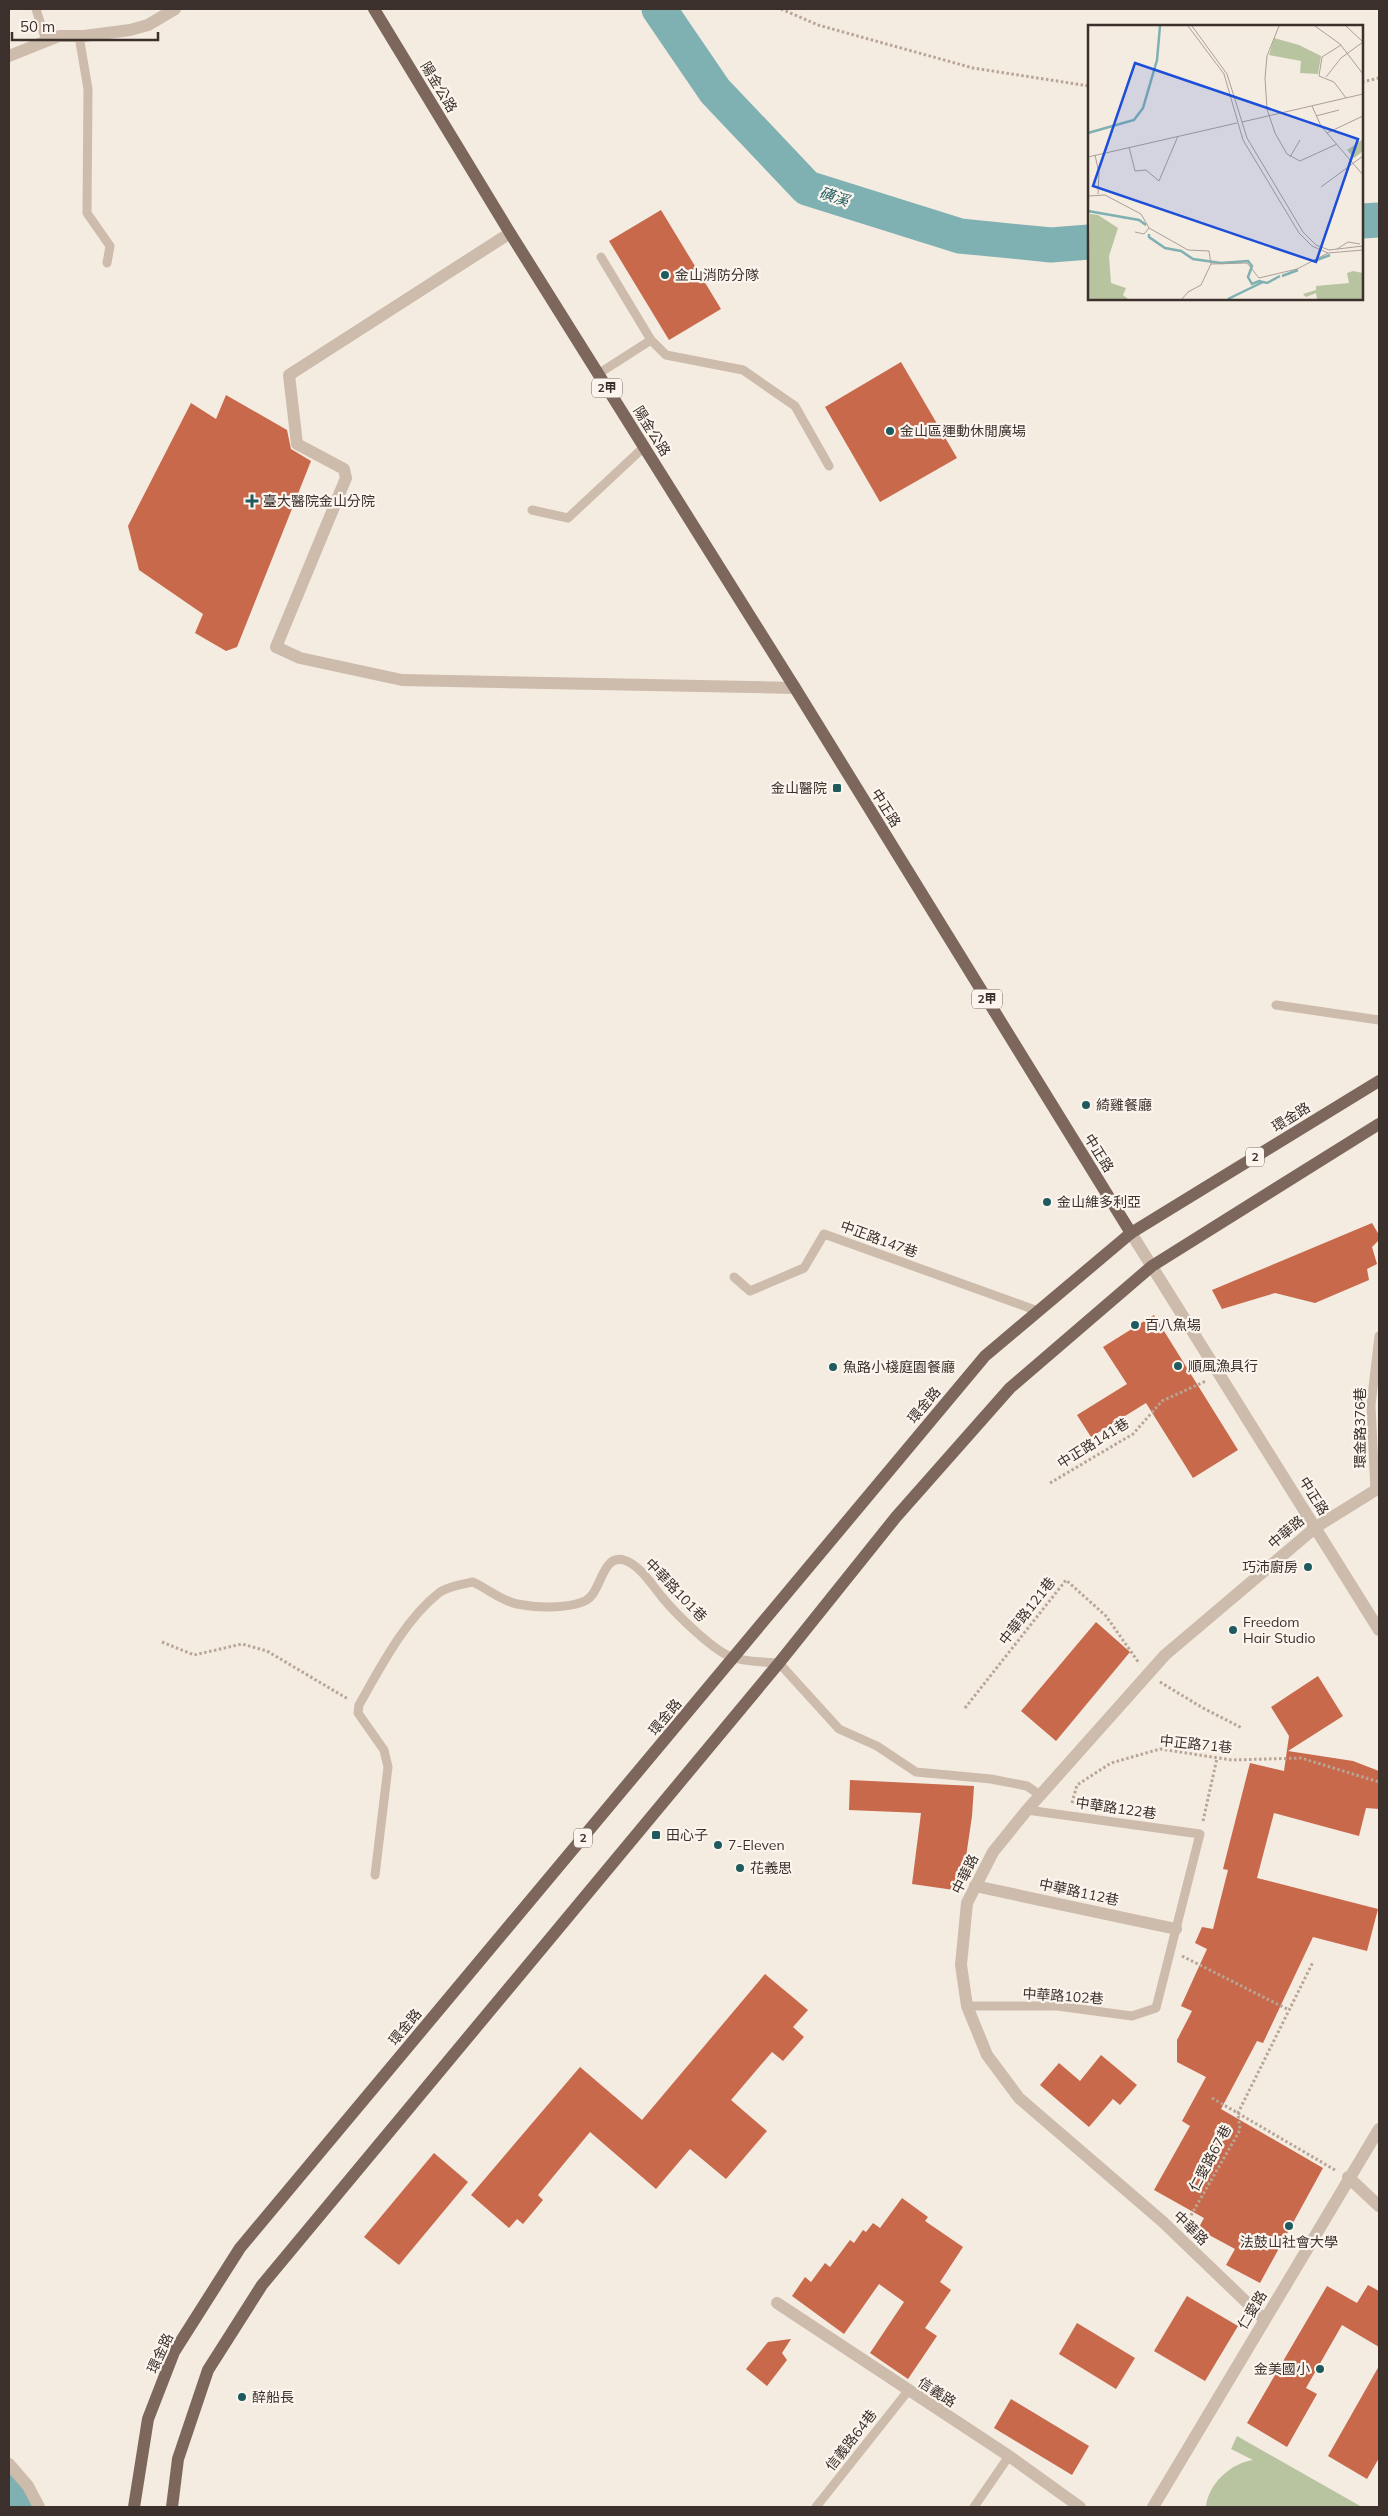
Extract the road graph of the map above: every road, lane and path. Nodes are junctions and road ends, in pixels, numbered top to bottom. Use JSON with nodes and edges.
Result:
{"nodes":[{"id":1,"x":36,"y":9,"type":"edge"},
{"id":2,"x":175,"y":9,"type":"edge"},
{"id":3,"x":374,"y":9,"type":"edge"},
{"id":4,"x":780,"y":9,"type":"edge"},
{"id":5,"x":79,"y":36,"type":"junction"},
{"id":6,"x":46,"y":41,"type":"junction"},
{"id":7,"x":9,"y":56,"type":"edge"},
{"id":8,"x":1379,"y":78,"type":"edge"},
{"id":9,"x":1363,"y":82,"type":"edge"},
{"id":10,"x":1088,"y":86,"type":"edge"},
{"id":11,"x":510,"y":233,"type":"junction"},
{"id":12,"x":601,"y":257,"type":"dead end"},
{"id":13,"x":107,"y":263,"type":"dead end"},
{"id":14,"x":651,"y":340,"type":"junction"},
{"id":15,"x":598,"y":374,"type":"junction"},
{"id":16,"x":644,"y":447,"type":"junction"},
{"id":17,"x":829,"y":466,"type":"dead end"},
{"id":18,"x":532,"y":510,"type":"dead end"},
{"id":19,"x":795,"y":688,"type":"junction"},
{"id":20,"x":843,"y":766,"type":"joint"},
{"id":21,"x":1276,"y":1006,"type":"dead end"},
{"id":22,"x":1379,"y":1020,"type":"edge"},
{"id":23,"x":1379,"y":1081,"type":"edge"},
{"id":24,"x":1379,"y":1124,"type":"edge"},
{"id":25,"x":1131,"y":1233,"type":"junction"},
{"id":26,"x":1152,"y":1266,"type":"junction"},
{"id":27,"x":734,"y":1277,"type":"dead end"},
{"id":28,"x":1038,"y":1311,"type":"junction"},
{"id":29,"x":1379,"y":1336,"type":"edge"},
{"id":30,"x":1222,"y":1375,"type":"junction"},
{"id":31,"x":1050,"y":1483,"type":"dead end"},
{"id":32,"x":1377,"y":1490,"type":"edge"},
{"id":33,"x":1316,"y":1527,"type":"junction"},
{"id":34,"x":1379,"y":1630,"type":"edge"},
{"id":35,"x":162,"y":1642,"type":"dead end"},
{"id":36,"x":733,"y":1658,"type":"junction"},
{"id":37,"x":779,"y":1663,"type":"junction"},
{"id":38,"x":1148,"y":1674,"type":"junction"},
{"id":39,"x":359,"y":1705,"type":"junction"},
{"id":40,"x":965,"y":1708,"type":"dead end"},
{"id":41,"x":1242,"y":1728,"type":"dead end"},
{"id":42,"x":1217,"y":1758,"type":"junction"},
{"id":43,"x":1379,"y":1782,"type":"edge"},
{"id":44,"x":1040,"y":1795,"type":"junction"},
{"id":45,"x":1027,"y":1810,"type":"junction"},
{"id":46,"x":1068,"y":1816,"type":"junction"},
{"id":47,"x":1200,"y":1834,"type":"junction"},
{"id":48,"x":375,"y":1875,"type":"dead end"},
{"id":49,"x":975,"y":1886,"type":"junction"},
{"id":50,"x":1176,"y":1929,"type":"junction"},
{"id":51,"x":1171,"y":1950,"type":"junction"},
{"id":52,"x":1313,"y":1962,"type":"dead end"},
{"id":53,"x":967,"y":2006,"type":"junction"},
{"id":54,"x":1289,"y":2010,"type":"junction"},
{"id":55,"x":1212,"y":2098,"type":"dead end"},
{"id":56,"x":1238,"y":2113,"type":"junction"},
{"id":57,"x":1379,"y":2129,"type":"edge"},
{"id":58,"x":1348,"y":2178,"type":"junction"},
{"id":59,"x":1379,"y":2206,"type":"edge"},
{"id":60,"x":1178,"y":2238,"type":"junction"},
{"id":61,"x":777,"y":2303,"type":"dead end"},
{"id":62,"x":1264,"y":2319,"type":"junction"},
{"id":63,"x":908,"y":2390,"type":"junction"},
{"id":64,"x":1008,"y":2456,"type":"junction"},
{"id":65,"x":9,"y":2464,"type":"edge"},
{"id":66,"x":40,"y":2507,"type":"edge"},
{"id":67,"x":134,"y":2507,"type":"edge"},
{"id":68,"x":172,"y":2507,"type":"edge"},
{"id":69,"x":816,"y":2507,"type":"edge"},
{"id":70,"x":974,"y":2507,"type":"edge"},
{"id":71,"x":1080,"y":2507,"type":"edge"},
{"id":72,"x":1153,"y":2507,"type":"edge"}],
"edges":[{"from":1,"to":6,"type":"lane"},
{"from":2,"to":5,"type":"street"},
{"from":3,"to":11,"type":"main road","name":"陽金公路","number":"2甲"},
{"from":4,"to":10,"type":"path"},
{"from":5,"to":6,"type":"street"},
{"from":5,"to":13,"type":"lane"},
{"from":6,"to":7,"type":"street"},
{"from":8,"to":9,"type":"path"},
{"from":11,"to":15,"type":"main road","name":"陽金公路","number":"2甲"},
{"from":11,"to":19,"type":"street"},
{"from":12,"to":14,"type":"lane"},
{"from":14,"to":15,"type":"lane"},
{"from":14,"to":17,"type":"lane"},
{"from":15,"to":16,"type":"main road","name":"陽金公路","number":"2甲"},
{"from":16,"to":18,"type":"lane"},
{"from":16,"to":19,"type":"main road","name":"陽金公路","number":"2甲"},
{"from":19,"to":20,"type":"main road","name":"陽金公路","number":"2甲"},
{"from":20,"to":25,"type":"main road","name":"中正路","number":"2甲"},
{"from":21,"to":22,"type":"lane"},
{"from":23,"to":25,"type":"main road","name":"環金路","number":"2"},
{"from":24,"to":26,"type":"main road"},
{"from":25,"to":26,"type":"street","name":"中正路"},
{"from":25,"to":28,"type":"main road","name":"環金路","number":"2"},
{"from":26,"to":30,"type":"street","name":"中正路"},
{"from":26,"to":37,"type":"main road"},
{"from":27,"to":28,"type":"lane","name":"中正路147巷"},
{"from":28,"to":36,"type":"main road","name":"環金路","number":"2"},
{"from":29,"to":32,"type":"lane","name":"環金路376巷"},
{"from":30,"to":31,"type":"path","name":"中正路141巷"},
{"from":30,"to":33,"type":"street","name":"中正路"},
{"from":32,"to":33,"type":"street","name":"中華路"},
{"from":33,"to":34,"type":"street","name":"中正路"},
{"from":33,"to":38,"type":"street","name":"中華路"},
{"from":35,"to":39,"type":"path"},
{"from":36,"to":37,"type":"lane","name":"中華路101巷"},
{"from":36,"to":39,"type":"lane","name":"中華路101巷"},
{"from":36,"to":67,"type":"main road","name":"環金路","number":"2"},
{"from":37,"to":44,"type":"lane"},
{"from":37,"to":68,"type":"main road"},
{"from":38,"to":40,"type":"path","name":"中華路121巷"},
{"from":38,"to":41,"type":"path"},
{"from":38,"to":44,"type":"street","name":"中華路"},
{"from":39,"to":48,"type":"lane"},
{"from":42,"to":43,"type":"path","name":"中正路71巷"},
{"from":42,"to":46,"type":"path","name":"中正路71巷"},
{"from":42,"to":47,"type":"path"},
{"from":44,"to":45,"type":"street","name":"中華路"},
{"from":45,"to":46,"type":"lane","name":"中華路122巷"},
{"from":45,"to":49,"type":"street","name":"中華路"},
{"from":46,"to":47,"type":"lane","name":"中華路122巷"},
{"from":47,"to":50,"type":"lane"},
{"from":49,"to":50,"type":"street","name":"中華路112巷"},
{"from":49,"to":53,"type":"street","name":"中華路"},
{"from":50,"to":51,"type":"lane"},
{"from":51,"to":53,"type":"lane","name":"中華路102巷"},
{"from":51,"to":54,"type":"path"},
{"from":52,"to":54,"type":"path","name":"仁愛路67巷"},
{"from":53,"to":60,"type":"street","name":"中華路"},
{"from":54,"to":56,"type":"path","name":"仁愛路67巷"},
{"from":55,"to":56,"type":"path","name":"仁愛路67巷"},
{"from":56,"to":58,"type":"path","name":"仁愛路67巷"},
{"from":56,"to":60,"type":"path","name":"仁愛路67巷"},
{"from":57,"to":58,"type":"street","name":"仁愛路"},
{"from":58,"to":59,"type":"street"},
{"from":58,"to":62,"type":"street","name":"仁愛路"},
{"from":60,"to":62,"type":"street","name":"中華路"},
{"from":61,"to":63,"type":"street","name":"信義路"},
{"from":62,"to":72,"type":"street","name":"仁愛路"},
{"from":63,"to":64,"type":"street","name":"信義路"},
{"from":63,"to":69,"type":"lane","name":"信義路64巷"},
{"from":64,"to":70,"type":"lane"},
{"from":64,"to":71,"type":"street","name":"信義路"},
{"from":65,"to":66,"type":"street"}]}
